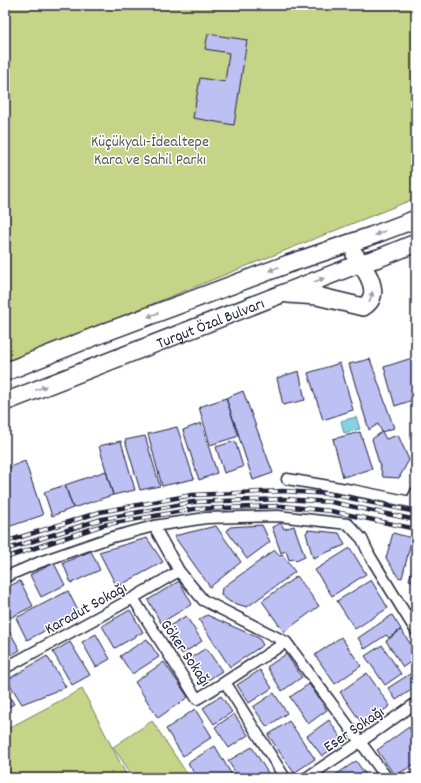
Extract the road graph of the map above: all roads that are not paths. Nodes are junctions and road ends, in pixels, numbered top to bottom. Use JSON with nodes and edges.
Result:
{"nodes":[{"id":1,"x":416,"y":219,"type":"edge"},
{"id":2,"x":416,"y":244,"type":"edge"},
{"id":3,"x":338,"y":247,"type":"junction"},
{"id":4,"x":361,"y":263,"type":"junction"},
{"id":5,"x":284,"y":293,"type":"junction"},
{"id":6,"x":5,"y":372,"type":"edge"},
{"id":7,"x":5,"y":402,"type":"edge"},
{"id":8,"x":287,"y":479,"type":"dead end"},
{"id":9,"x":416,"y":492,"type":"edge"},
{"id":10,"x":414,"y":503,"type":"edge"},
{"id":11,"x":154,"y":526,"type":"junction"},
{"id":12,"x":179,"y":571,"type":"junction"},
{"id":13,"x":5,"y":577,"type":"edge"},
{"id":14,"x":133,"y":598,"type":"junction"},
{"id":15,"x":416,"y":631,"type":"edge"},
{"id":16,"x":286,"y":642,"type":"junction"},
{"id":17,"x":5,"y":668,"type":"edge"},
{"id":18,"x":225,"y":682,"type":"junction"},
{"id":19,"x":416,"y":703,"type":"edge"},
{"id":20,"x":360,"y":742,"type":"junction"},
{"id":21,"x":285,"y":778,"type":"edge"},
{"id":22,"x":306,"y":778,"type":"edge"},
{"id":23,"x":387,"y":778,"type":"edge"}],
"edges":[{"from":1,"to":3,"type":"highway","name":"Turgut Özal Bulvarı","one_way":true},
{"from":2,"to":4,"type":"highway","name":"Turgut Özal Bulvarı"},
{"from":3,"to":4,"type":"highway"},
{"from":3,"to":6,"type":"highway","name":"Turgut Özal Bulvarı","one_way":true},
{"from":5,"to":4,"type":"highway","name":"Turgut Özal Bulvarı","one_way":true},
{"from":5,"to":4,"type":"highway","one_way":true},
{"from":7,"to":5,"type":"highway","name":"Turgut Özal Bulvarı","one_way":true},
{"from":8,"to":10,"type":"street"},
{"from":9,"to":10,"type":"street"},
{"from":11,"to":12,"type":"street"},
{"from":11,"to":13,"type":"street"},
{"from":11,"to":15,"type":"street"},
{"from":12,"to":14,"type":"street","name":"Karadut Sokağı"},
{"from":12,"to":16,"type":"street"},
{"from":14,"to":17,"type":"street","name":"Karadut Sokağı"},
{"from":14,"to":18,"type":"street","name":"Göker Sokağı"},
{"from":16,"to":18,"type":"street","name":"Göker Sokağı"},
{"from":16,"to":20,"type":"street"},
{"from":18,"to":21,"type":"street","name":"Göker Sokağı"},
{"from":19,"to":20,"type":"street","name":"Eser Sokağı"},
{"from":20,"to":22,"type":"street","name":"Eser Sokağı"},
{"from":20,"to":23,"type":"street"}]}
